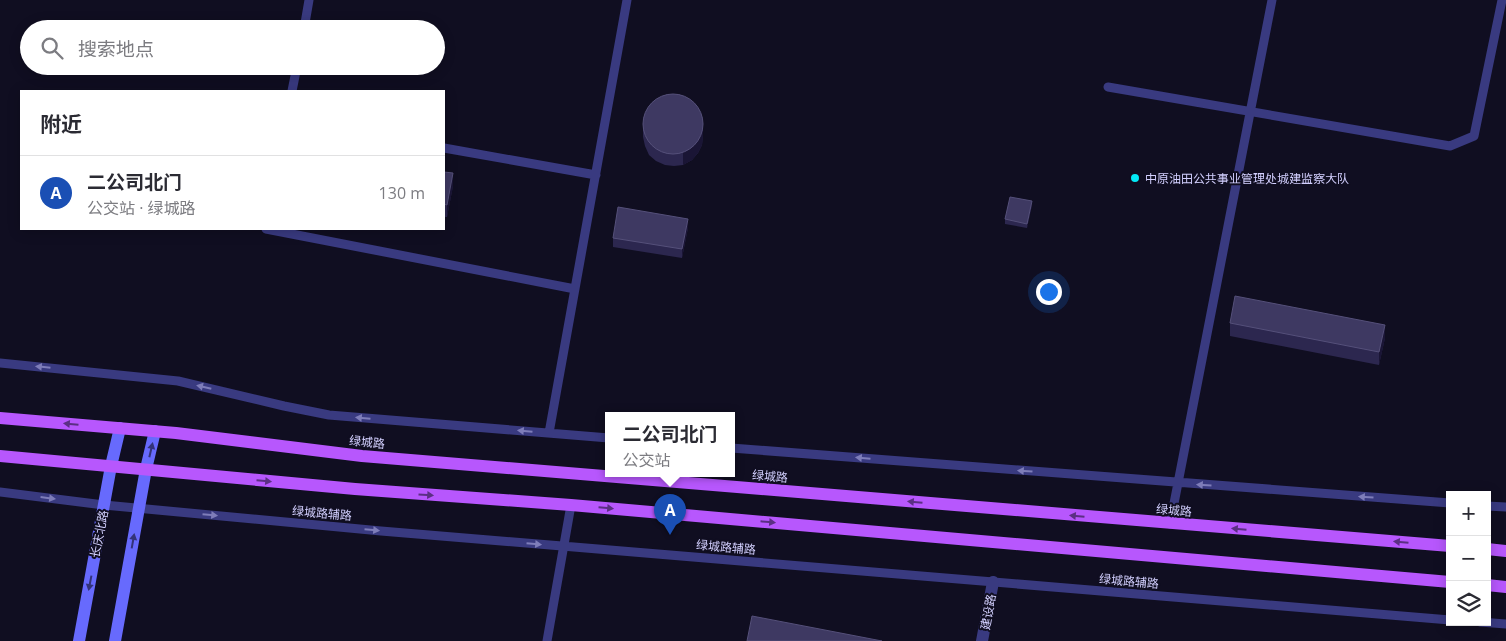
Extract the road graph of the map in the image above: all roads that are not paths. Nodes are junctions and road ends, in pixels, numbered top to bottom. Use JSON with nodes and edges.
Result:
{"nodes":[{"id":1,"x":309,"y":0,"type":"edge"},
{"id":2,"x":627,"y":0,"type":"edge"},
{"id":3,"x":1272,"y":0,"type":"edge"},
{"id":4,"x":1502,"y":0,"type":"edge"},
{"id":5,"x":306,"y":20,"type":"edge"},
{"id":6,"x":295,"y":75,"type":"edge"},
{"id":7,"x":1108,"y":87,"type":"dead end"},
{"id":8,"x":292,"y":90,"type":"edge"},
{"id":9,"x":1250,"y":112,"type":"junction"},
{"id":10,"x":445,"y":148,"type":"edge"},
{"id":11,"x":596,"y":175,"type":"junction"},
{"id":12,"x":271,"y":230,"type":"edge"},
{"id":13,"x":575,"y":289,"type":"junction"},
{"id":14,"x":0,"y":363,"type":"edge"},
{"id":15,"x":0,"y":418,"type":"edge"},
{"id":16,"x":120,"y":428,"type":"junction"},
{"id":17,"x":155,"y":431,"type":"junction"},
{"id":18,"x":549,"y":433,"type":"junction"},
{"id":19,"x":605,"y":438,"type":"edge"},
{"id":20,"x":735,"y":448,"type":"edge"},
{"id":21,"x":0,"y":456,"type":"edge"},
{"id":22,"x":111,"y":466,"type":"junction"},
{"id":23,"x":146,"y":469,"type":"junction"},
{"id":24,"x":605,"y":476,"type":"edge"},
{"id":25,"x":612,"y":477,"type":"edge"},
{"id":26,"x":1178,"y":483,"type":"junction"},
{"id":27,"x":0,"y":492,"type":"edge"},
{"id":28,"x":1446,"y":503,"type":"edge"},
{"id":29,"x":104,"y":505,"type":"junction"},
{"id":30,"x":571,"y":505,"type":"junction"},
{"id":31,"x":1491,"y":506,"type":"edge"},
{"id":32,"x":1506,"y":507,"type":"edge"},
{"id":33,"x":139,"y":508,"type":"junction"},
{"id":34,"x":1170,"y":524,"type":"junction"},
{"id":35,"x":564,"y":546,"type":"junction"},
{"id":36,"x":1446,"y":546,"type":"edge"},
{"id":37,"x":1491,"y":549,"type":"edge"},
{"id":38,"x":1506,"y":551,"type":"edge"},
{"id":39,"x":993,"y":582,"type":"junction"},
{"id":40,"x":1446,"y":582,"type":"edge"},
{"id":41,"x":1491,"y":585,"type":"edge"},
{"id":42,"x":1506,"y":586,"type":"edge"},
{"id":43,"x":1446,"y":620,"type":"edge"},
{"id":44,"x":1491,"y":623,"type":"edge"},
{"id":45,"x":1506,"y":624,"type":"edge"},
{"id":46,"x":79,"y":641,"type":"edge"},
{"id":47,"x":114,"y":641,"type":"edge"},
{"id":48,"x":547,"y":641,"type":"edge"},
{"id":49,"x":982,"y":641,"type":"edge"}],
"edges":[{"from":1,"to":5,"type":"lane"},
{"from":2,"to":11,"type":"lane"},
{"from":3,"to":9,"type":"lane"},
{"from":4,"to":9,"type":"lane"},
{"from":6,"to":8,"type":"lane"},
{"from":7,"to":9,"type":"lane"},
{"from":9,"to":26,"type":"lane"},
{"from":10,"to":11,"type":"lane"},
{"from":11,"to":13,"type":"lane"},
{"from":12,"to":13,"type":"lane"},
{"from":13,"to":18,"type":"lane"},
{"from":18,"to":14,"type":"lane","one_way":true},
{"from":16,"to":15,"type":"main road","name":"绿城路","one_way":true},
{"from":16,"to":17,"type":"main road","name":"绿城路"},
{"from":16,"to":22,"type":"main road","name":"长庆北路"},
{"from":23,"to":17,"type":"main road","one_way":true},
{"from":24,"to":17,"type":"main road","name":"绿城路","one_way":true},
{"from":18,"to":19,"type":"lane"},
{"from":26,"to":20,"type":"lane","one_way":true},
{"from":21,"to":22,"type":"main road"},
{"from":22,"to":23,"type":"main road"},
{"from":22,"to":29,"type":"main road","name":"长庆北路"},
{"from":23,"to":30,"type":"main road","one_way":true},
{"from":23,"to":33,"type":"main road"},
{"from":34,"to":25,"type":"main road","name":"绿城路","one_way":true},
{"from":28,"to":26,"type":"lane","one_way":true},
{"from":26,"to":34,"type":"lane"},
{"from":27,"to":29,"type":"lane","name":"绿城路辅路","one_way":true},
{"from":29,"to":33,"type":"lane","name":"绿城路辅路"},
{"from":29,"to":46,"type":"main road","name":"长庆北路","one_way":true},
{"from":30,"to":35,"type":"lane"},
{"from":30,"to":40,"type":"main road","one_way":true},
{"from":31,"to":32,"type":"lane"},
{"from":33,"to":35,"type":"lane","name":"绿城路辅路","one_way":true},
{"from":47,"to":33,"type":"main road","one_way":true},
{"from":36,"to":34,"type":"main road","name":"绿城路","one_way":true},
{"from":35,"to":39,"type":"lane","name":"绿城路辅路"},
{"from":35,"to":48,"type":"lane"},
{"from":37,"to":38,"type":"main road"},
{"from":39,"to":43,"type":"lane","name":"绿城路辅路"},
{"from":39,"to":49,"type":"street","name":"建设路"},
{"from":41,"to":42,"type":"main road"},
{"from":44,"to":45,"type":"lane"}]}
